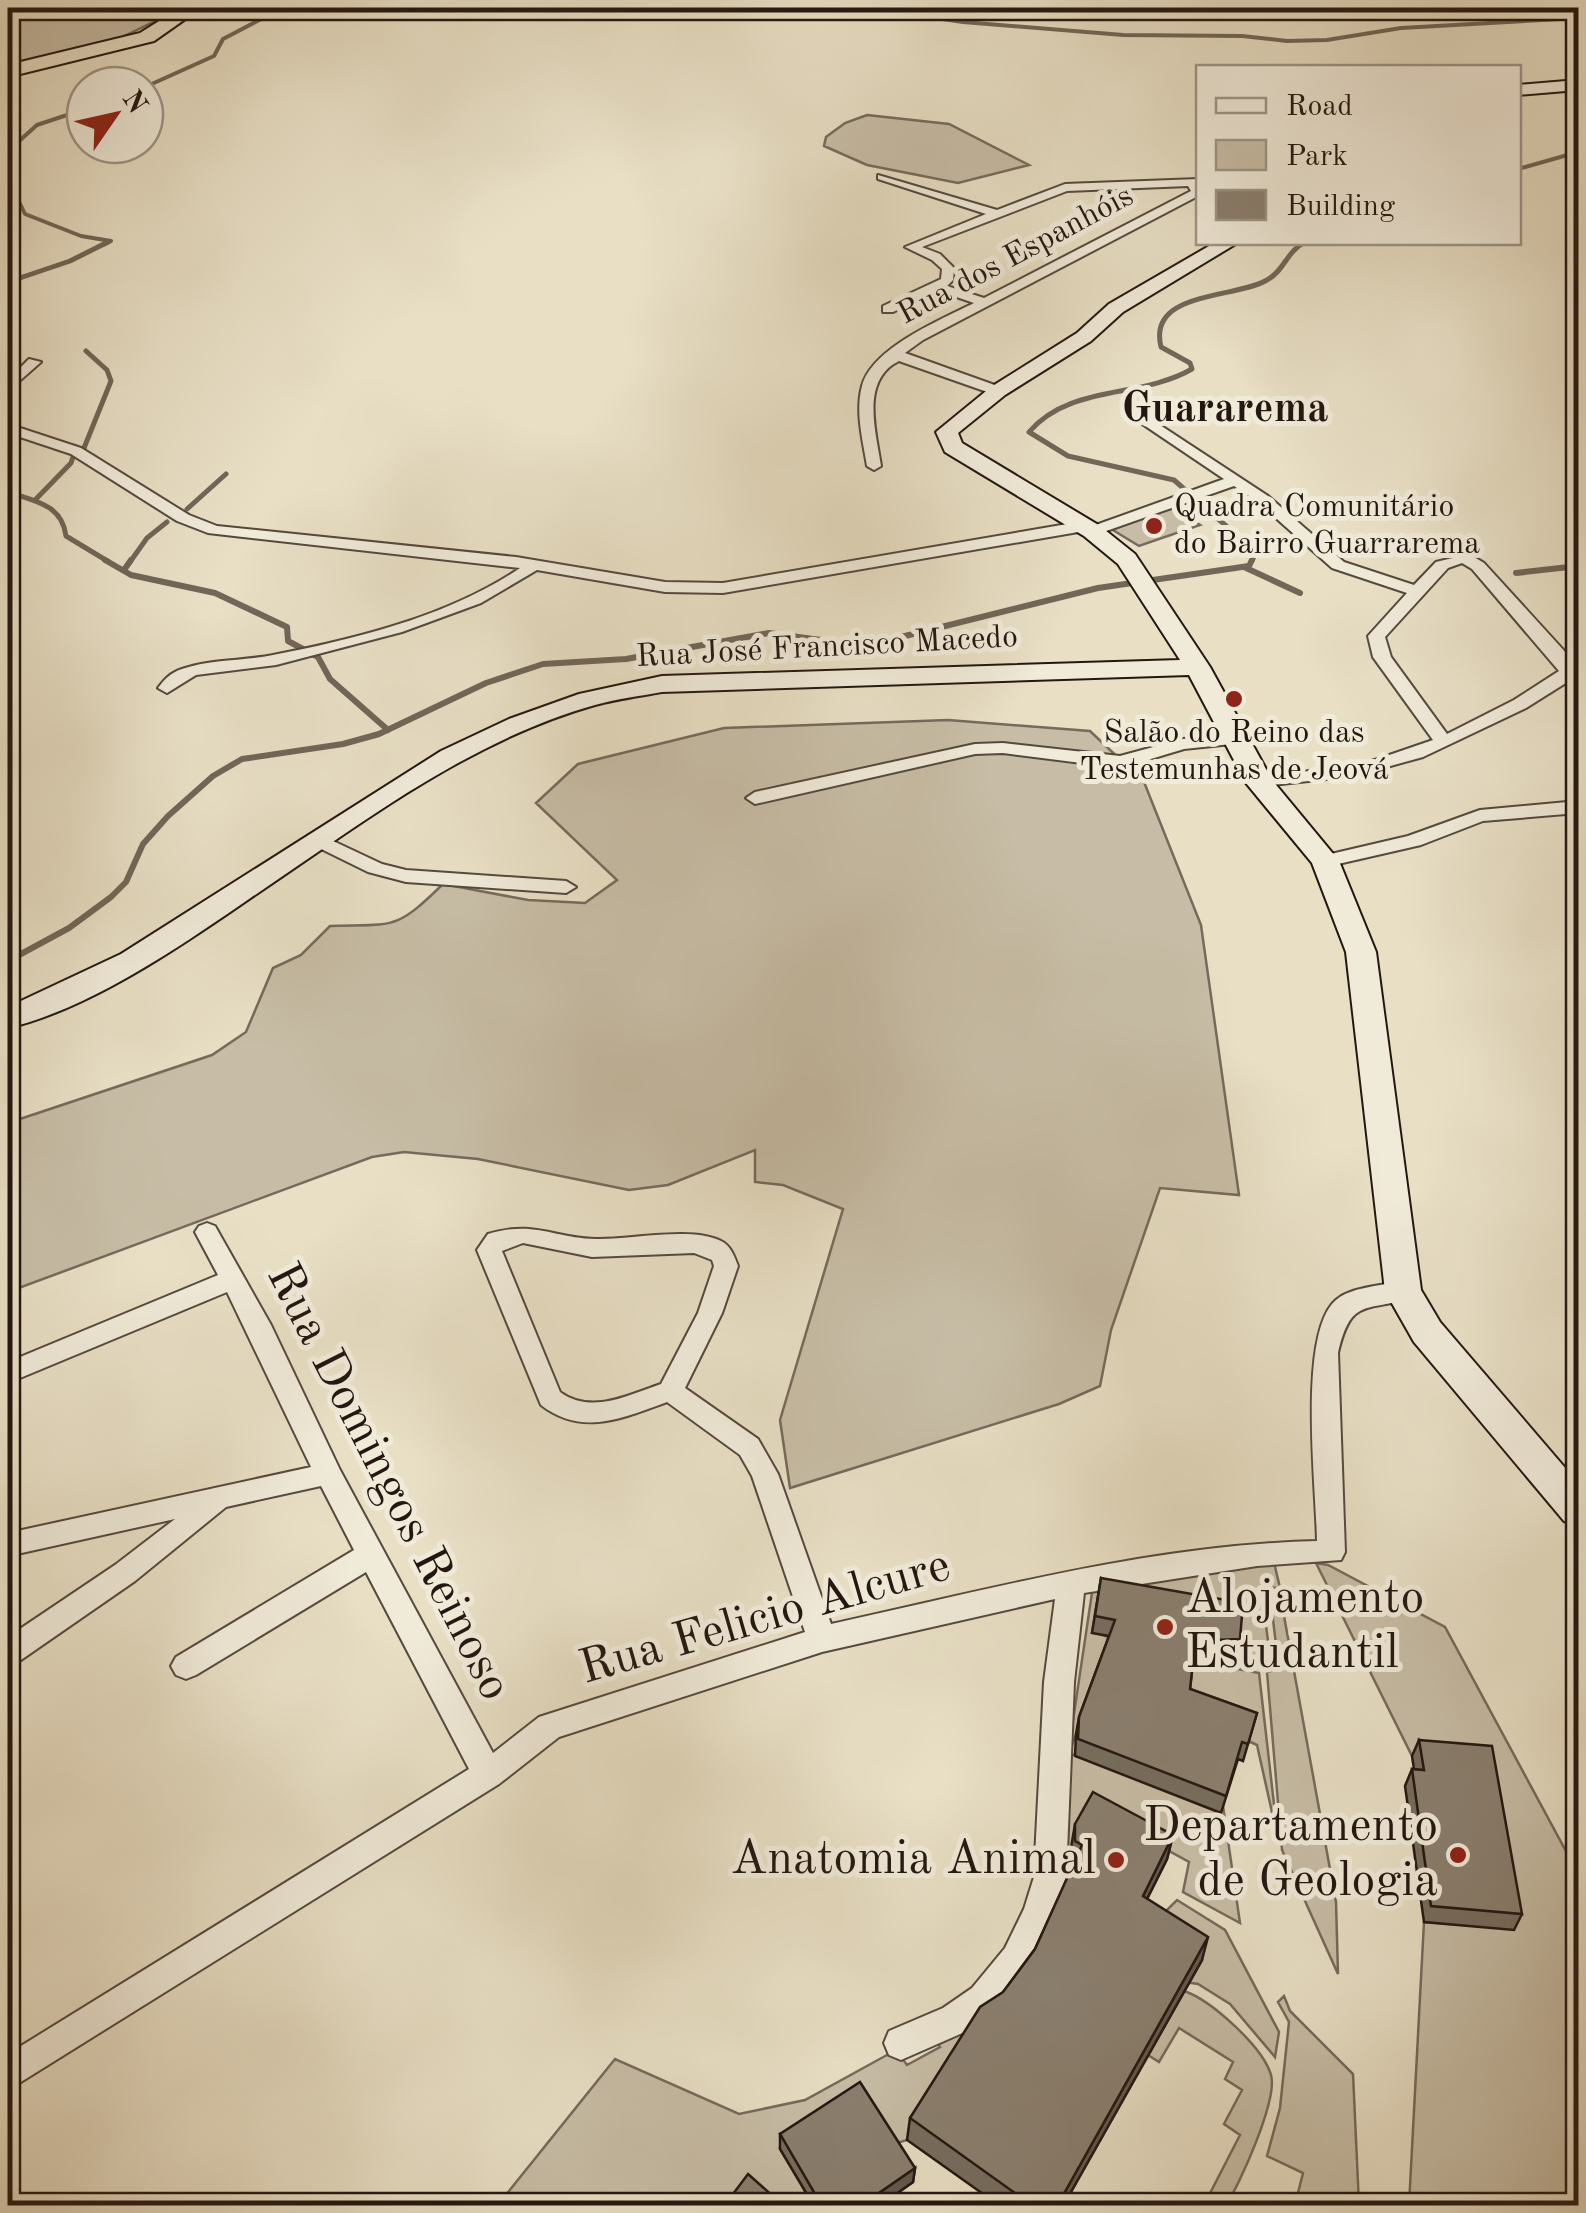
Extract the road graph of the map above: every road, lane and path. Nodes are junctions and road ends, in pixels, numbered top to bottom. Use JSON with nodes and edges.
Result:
{"nodes":[{"id":1,"x":192,"y":8,"type":"edge"},
{"id":2,"x":8,"y":71,"type":"edge"},
{"id":3,"x":1578,"y":86,"type":"edge"},
{"id":4,"x":1521,"y":90,"type":"edge"},
{"id":5,"x":882,"y":177,"type":"dead end"},
{"id":6,"x":1196,"y":183,"type":"edge"},
{"id":7,"x":1196,"y":193,"type":"edge"},
{"id":8,"x":996,"y":213,"type":"junction"},
{"id":9,"x":1225,"y":245,"type":"edge"},
{"id":10,"x":938,"y":287,"type":"junction"},
{"id":11,"x":984,"y":302,"type":"junction"},
{"id":12,"x":888,"y":309,"type":"dead end"},
{"id":13,"x":898,"y":356,"type":"junction"},
{"id":14,"x":34,"y":362,"type":"dead end"},
{"id":15,"x":8,"y":387,"type":"edge"},
{"id":16,"x":998,"y":390,"type":"junction"},
{"id":17,"x":1134,"y":412,"type":"dead end"},
{"id":18,"x":8,"y":428,"type":"edge"},
{"id":19,"x":874,"y":466,"type":"dead end"},
{"id":20,"x":1233,"y":481,"type":"junction"},
{"id":21,"x":1088,"y":529,"type":"junction"},
{"id":22,"x":534,"y":566,"type":"junction"},
{"id":23,"x":1416,"y":592,"type":"junction"},
{"id":24,"x":1197,"y":667,"type":"junction"},
{"id":25,"x":167,"y":688,"type":"dead end"},
{"id":26,"x":1235,"y":739,"type":"junction"},
{"id":27,"x":1443,"y":741,"type":"junction"},
{"id":28,"x":1260,"y":783,"type":"junction"},
{"id":29,"x":755,"y":798,"type":"dead end"},
{"id":30,"x":1578,"y":806,"type":"edge"},
{"id":31,"x":316,"y":839,"type":"junction"},
{"id":32,"x":1325,"y":861,"type":"junction"},
{"id":33,"x":566,"y":887,"type":"dead end"},
{"id":34,"x":8,"y":1018,"type":"edge"},
{"id":35,"x":207,"y":1232,"type":"dead end"},
{"id":36,"x":233,"y":1279,"type":"junction"},
{"id":37,"x":1403,"y":1291,"type":"junction"},
{"id":38,"x":8,"y":1373,"type":"edge"},
{"id":39,"x":670,"y":1391,"type":"junction"},
{"id":40,"x":328,"y":1474,"type":"junction"},
{"id":41,"x":220,"y":1498,"type":"junction"},
{"id":42,"x":1578,"y":1510,"type":"edge"},
{"id":43,"x":8,"y":1544,"type":"edge"},
{"id":44,"x":371,"y":1554,"type":"junction"},
{"id":45,"x":1071,"y":1584,"type":"junction"},
{"id":46,"x":822,"y":1639,"type":"junction"},
{"id":47,"x":8,"y":1653,"type":"edge"},
{"id":48,"x":186,"y":1666,"type":"dead end"},
{"id":49,"x":488,"y":1774,"type":"junction"},
{"id":50,"x":901,"y":2042,"type":"dead end"},
{"id":51,"x":8,"y":2073,"type":"edge"}],
"edges":[{"from":1,"to":2,"type":"highway"},
{"from":3,"to":4,"type":"street"},
{"from":5,"to":8,"type":"street"},
{"from":6,"to":8,"type":"street"},
{"from":7,"to":11,"type":"street","name":"Rua dos Espanhóis"},
{"from":8,"to":10,"type":"street"},
{"from":9,"to":16,"type":"street"},
{"from":10,"to":11,"type":"street"},
{"from":10,"to":12,"type":"street"},
{"from":11,"to":13,"type":"street","name":"Rua dos Espanhóis"},
{"from":13,"to":16,"type":"street","name":"Rua dos Espanhóis"},
{"from":13,"to":19,"type":"street"},
{"from":14,"to":15,"type":"street"},
{"from":16,"to":21,"type":"street"},
{"from":17,"to":20,"type":"street"},
{"from":18,"to":22,"type":"street"},
{"from":20,"to":21,"type":"street"},
{"from":20,"to":23,"type":"street"},
{"from":21,"to":22,"type":"street"},
{"from":21,"to":24,"type":"street"},
{"from":22,"to":25,"type":"street"},
{"from":23,"to":27,"type":"street"},
{"from":23,"to":27,"type":"street"},
{"from":24,"to":26,"type":"street"},
{"from":24,"to":31,"type":"street","name":"Rua José Francisco Macedo"},
{"from":26,"to":28,"type":"street"},
{"from":26,"to":29,"type":"street"},
{"from":27,"to":28,"type":"street"},
{"from":28,"to":32,"type":"street"},
{"from":30,"to":32,"type":"street"},
{"from":31,"to":33,"type":"street"},
{"from":31,"to":34,"type":"street","name":"Rua José Francisco Macedo"},
{"from":32,"to":37,"type":"street"},
{"from":35,"to":36,"type":"street","name":"Rua Domingos Reinoso"},
{"from":36,"to":38,"type":"street"},
{"from":36,"to":40,"type":"street","name":"Rua Domingos Reinoso"},
{"from":37,"to":42,"type":"street"},
{"from":37,"to":45,"type":"street","name":"Rua Felicio Alcure"},
{"from":39,"to":39,"type":"street"},
{"from":39,"to":46,"type":"street"},
{"from":40,"to":41,"type":"street"},
{"from":40,"to":44,"type":"street","name":"Rua Domingos Reinoso"},
{"from":41,"to":43,"type":"street"},
{"from":41,"to":47,"type":"street"},
{"from":44,"to":48,"type":"street"},
{"from":44,"to":49,"type":"street","name":"Rua Domingos Reinoso"},
{"from":45,"to":46,"type":"street","name":"Rua Felicio Alcure"},
{"from":45,"to":50,"type":"street"},
{"from":46,"to":49,"type":"street","name":"Rua Felicio Alcure"},
{"from":49,"to":51,"type":"street","name":"Rua Felicio Alcure"}]}
